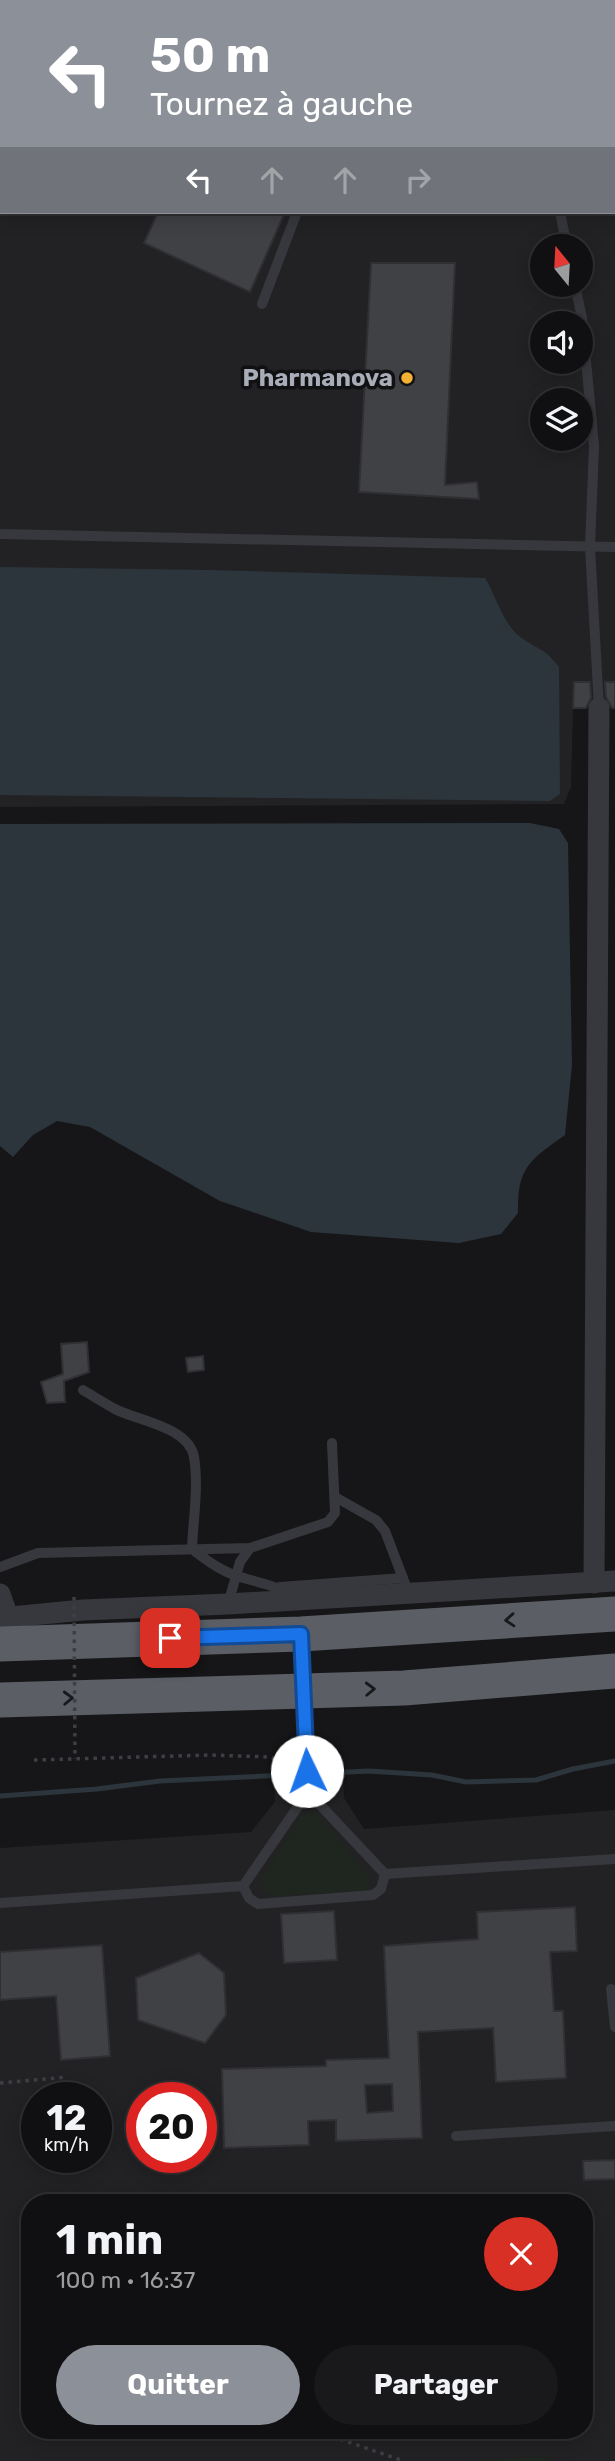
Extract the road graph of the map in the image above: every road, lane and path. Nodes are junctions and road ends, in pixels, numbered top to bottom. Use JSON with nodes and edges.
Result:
{"nodes":[{"id":1,"x":296,"y":214,"type":"edge"},
{"id":2,"x":560,"y":214,"type":"edge"},
{"id":3,"x":564,"y":234,"type":"edge"},
{"id":4,"x":578,"y":298,"type":"edge"},
{"id":5,"x":262,"y":304,"type":"dead end"},
{"id":6,"x":0,"y":534,"type":"edge"},
{"id":7,"x":590,"y":547,"type":"junction"},
{"id":8,"x":615,"y":547,"type":"edge"},
{"id":9,"x":599,"y":708,"type":"joint"},
{"id":10,"x":83,"y":1390,"type":"dead end"},
{"id":11,"x":332,"y":1443,"type":"dead end"},
{"id":12,"x":335,"y":1497,"type":"junction"},
{"id":13,"x":250,"y":1548,"type":"junction"},
{"id":14,"x":192,"y":1549,"type":"junction"},
{"id":15,"x":0,"y":1567,"type":"edge"},
{"id":16,"x":234,"y":1575,"type":"junction"},
{"id":17,"x":604,"y":1582,"type":"edge"},
{"id":18,"x":406,"y":1586,"type":"junction"},
{"id":19,"x":280,"y":1587,"type":"junction"},
{"id":20,"x":0,"y":1594,"type":"edge"},
{"id":21,"x":74,"y":1597,"type":"dead end"},
{"id":22,"x":301,"y":1600,"type":"junction"},
{"id":23,"x":228,"y":1604,"type":"junction"},
{"id":24,"x":615,"y":1614,"type":"edge"},
{"id":25,"x":3,"y":1626,"type":"edge"},
{"id":26,"x":301,"y":1634,"type":"junction"},
{"id":27,"x":615,"y":1671,"type":"edge"},
{"id":28,"x":302,"y":1692,"type":"junction"},
{"id":29,"x":0,"y":1700,"type":"edge"},
{"id":30,"x":75,"y":1759,"type":"junction"},
{"id":31,"x":34,"y":1760,"type":"dead end"},
{"id":32,"x":307,"y":1771,"type":"junction"},
{"id":33,"x":308,"y":1792,"type":"junction"},
{"id":34,"x":615,"y":1859,"type":"edge"},
{"id":35,"x":385,"y":1874,"type":"junction"},
{"id":36,"x":243,"y":1886,"type":"junction"},
{"id":37,"x":0,"y":1903,"type":"edge"},
{"id":38,"x":611,"y":1989,"type":"dead end"},
{"id":39,"x":615,"y":2027,"type":"edge"},
{"id":40,"x":67,"y":2077,"type":"dead end"},
{"id":41,"x":0,"y":2083,"type":"edge"},
{"id":42,"x":615,"y":2126,"type":"edge"},
{"id":43,"x":456,"y":2136,"type":"dead end"},
{"id":44,"x":339,"y":2439,"type":"edge"},
{"id":45,"x":404,"y":2461,"type":"edge"}],
"edges":[{"from":1,"to":5,"type":"lane"},
{"from":2,"to":3,"type":"lane"},
{"from":4,"to":7,"type":"lane"},
{"from":6,"to":7,"type":"lane"},
{"from":7,"to":8,"type":"lane"},
{"from":7,"to":9,"type":"lane"},
{"from":9,"to":17,"type":"street"},
{"from":10,"to":14,"type":"lane"},
{"from":11,"to":12,"type":"lane"},
{"from":12,"to":13,"type":"lane"},
{"from":12,"to":18,"type":"lane"},
{"from":13,"to":14,"type":"lane"},
{"from":13,"to":16,"type":"lane"},
{"from":14,"to":15,"type":"lane"},
{"from":14,"to":16,"type":"lane"},
{"from":16,"to":19,"type":"lane"},
{"from":16,"to":23,"type":"lane"},
{"from":17,"to":18,"type":"street"},
{"from":18,"to":19,"type":"lane"},
{"from":18,"to":22,"type":"street"},
{"from":19,"to":22,"type":"lane"},
{"from":20,"to":25,"type":"street"},
{"from":21,"to":30,"type":"path","bridge":true},
{"from":22,"to":23,"type":"street"},
{"from":23,"to":25,"type":"street"},
{"from":24,"to":26,"type":"highway","one_way":true},
{"from":25,"to":26,"type":"highway"},
{"from":26,"to":28,"type":"lane"},
{"from":28,"to":27,"type":"highway","one_way":true},
{"from":29,"to":28,"type":"highway","one_way":true},
{"from":28,"to":32,"type":"lane"},
{"from":30,"to":31,"type":"path"},
{"from":30,"to":32,"type":"path"},
{"from":32,"to":33,"type":"lane"},
{"from":33,"to":35,"type":"lane"},
{"from":33,"to":36,"type":"lane"},
{"from":34,"to":35,"type":"lane"},
{"from":35,"to":36,"type":"lane"},
{"from":36,"to":37,"type":"lane"},
{"from":38,"to":39,"type":"lane"},
{"from":40,"to":41,"type":"path"},
{"from":42,"to":43,"type":"lane"},
{"from":44,"to":45,"type":"path"}]}
